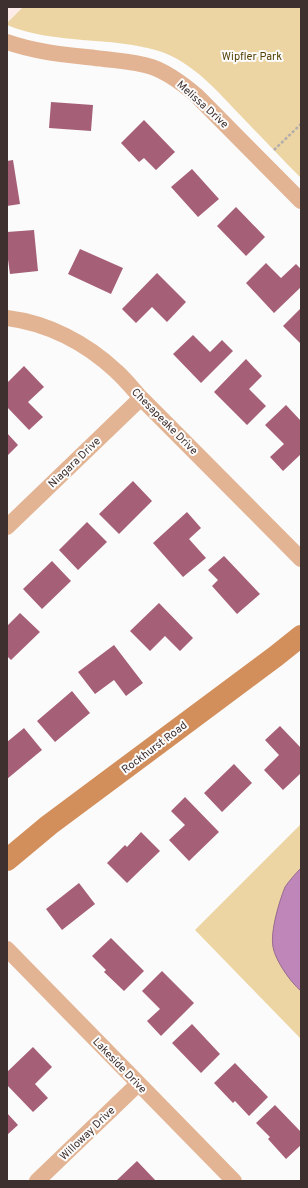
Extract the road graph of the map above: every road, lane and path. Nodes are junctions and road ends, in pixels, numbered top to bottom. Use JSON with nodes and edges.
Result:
{"nodes":[{"id":1,"x":7,"y":42,"type":"edge"},
{"id":2,"x":301,"y":124,"type":"edge"},
{"id":3,"x":262,"y":161,"type":"junction"},
{"id":4,"x":301,"y":201,"type":"edge"},
{"id":5,"x":7,"y":318,"type":"edge"},
{"id":6,"x":141,"y":398,"type":"junction"},
{"id":7,"x":7,"y":527,"type":"edge"},
{"id":8,"x":301,"y":558,"type":"edge"},
{"id":9,"x":301,"y":636,"type":"edge"},
{"id":10,"x":7,"y":860,"type":"edge"},
{"id":11,"x":7,"y":949,"type":"edge"},
{"id":12,"x":138,"y":1084,"type":"junction"},
{"id":13,"x":37,"y":1181,"type":"edge"},
{"id":14,"x":234,"y":1181,"type":"edge"}],
"edges":[{"from":1,"to":3,"type":"street","name":"Melissa Drive"},
{"from":2,"to":3,"type":"path"},
{"from":3,"to":4,"type":"street","name":"Melissa Drive"},
{"from":5,"to":6,"type":"street","name":"Chesapeake Drive"},
{"from":6,"to":7,"type":"street","name":"Niagara Drive"},
{"from":6,"to":8,"type":"street","name":"Chesapeake Drive"},
{"from":9,"to":10,"type":"street","name":"Rockhurst Road"},
{"from":11,"to":12,"type":"street","name":"Lakeside Drive"},
{"from":12,"to":13,"type":"street","name":"Willoway Drive"},
{"from":12,"to":14,"type":"street","name":"Lakeside Drive"}]}
